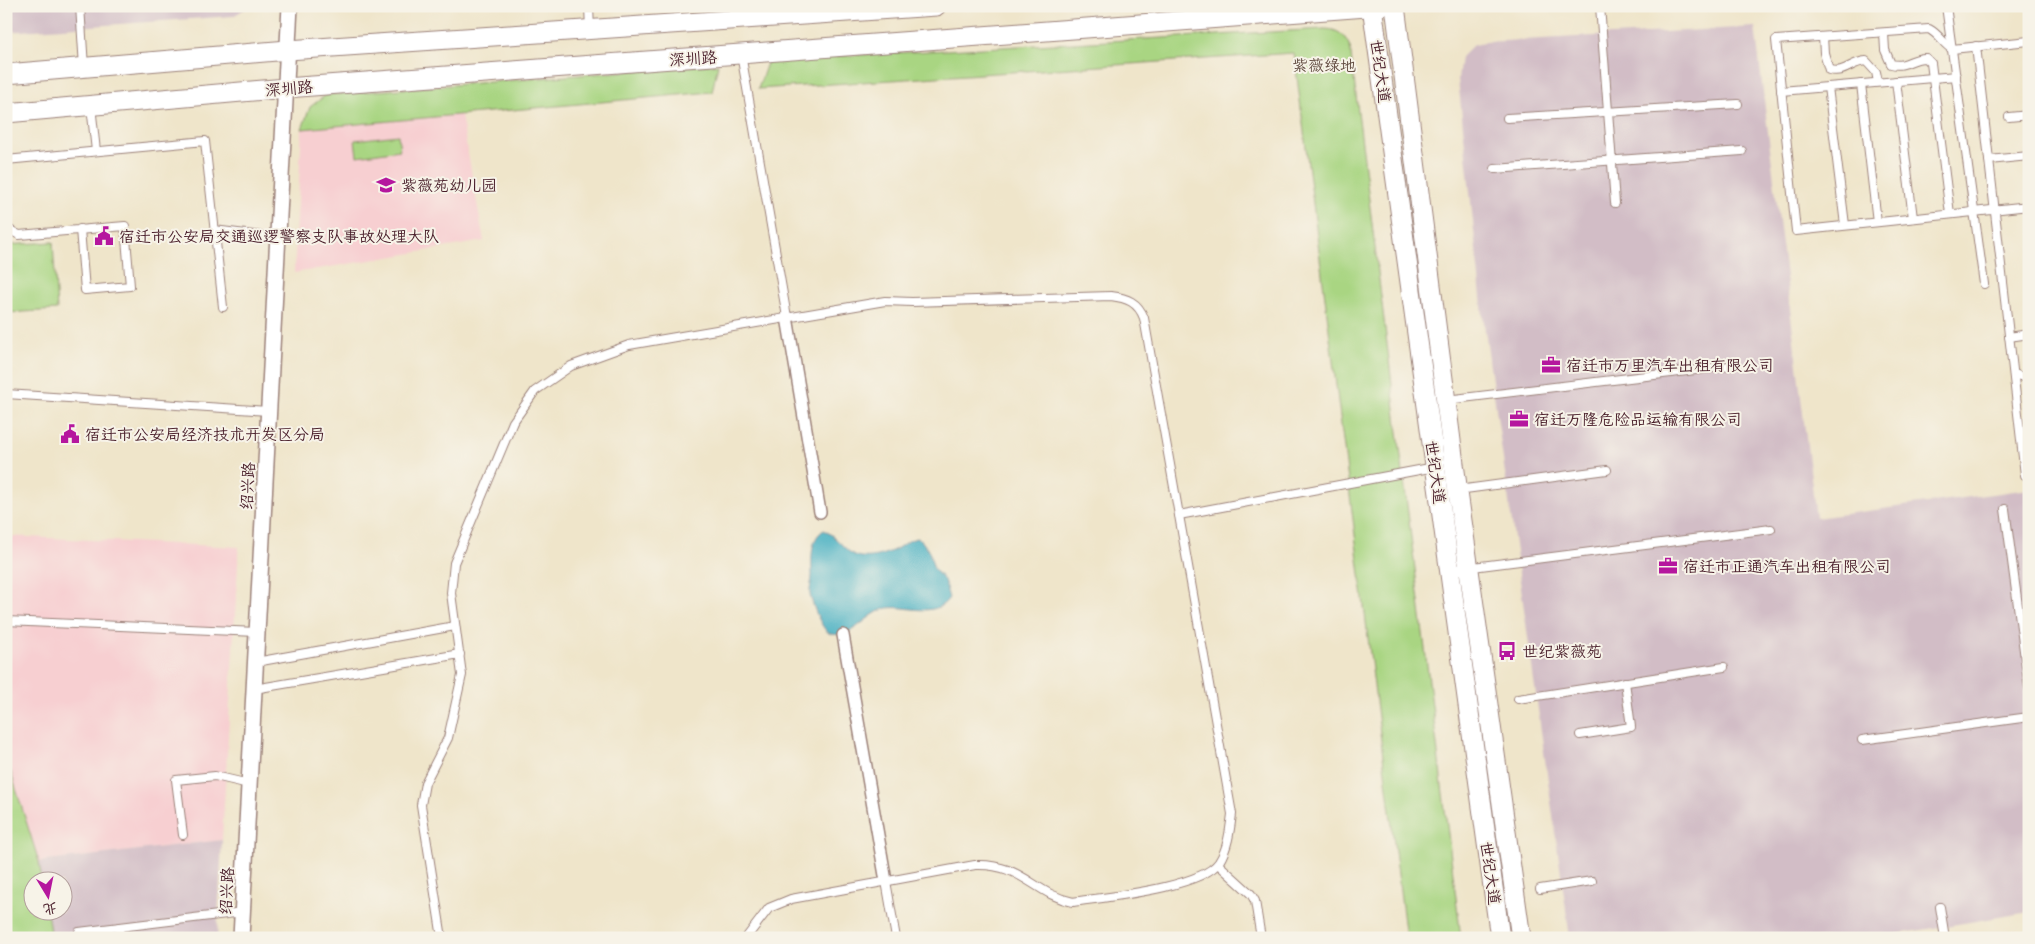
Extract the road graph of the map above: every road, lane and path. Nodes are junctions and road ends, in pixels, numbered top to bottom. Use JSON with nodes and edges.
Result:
{"nodes":[{"id":1,"x":80,"y":6,"type":"edge"},
{"id":2,"x":290,"y":6,"type":"edge"},
{"id":3,"x":589,"y":6,"type":"edge"},
{"id":4,"x":936,"y":6,"type":"edge"},
{"id":5,"x":1380,"y":6,"type":"edge"},
{"id":6,"x":1395,"y":6,"type":"edge"},
{"id":7,"x":1600,"y":6,"type":"edge"},
{"id":8,"x":1946,"y":6,"type":"edge"},
{"id":9,"x":1372,"y":7,"type":"edge"},
{"id":10,"x":590,"y":30,"type":"junction"},
{"id":11,"x":1884,"y":33,"type":"junction"},
{"id":12,"x":1823,"y":37,"type":"junction"},
{"id":13,"x":2029,"y":41,"type":"edge"},
{"id":14,"x":1976,"y":46,"type":"junction"},
{"id":15,"x":1952,"y":49,"type":"junction"},
{"id":16,"x":288,"y":50,"type":"junction"},
{"id":17,"x":741,"y":54,"type":"junction"},
{"id":18,"x":84,"y":68,"type":"junction"},
{"id":19,"x":6,"y":74,"type":"edge"},
{"id":20,"x":1956,"y":76,"type":"junction"},
{"id":21,"x":1934,"y":78,"type":"junction"},
{"id":22,"x":1896,"y":81,"type":"junction"},
{"id":23,"x":1878,"y":82,"type":"junction"},
{"id":24,"x":1861,"y":84,"type":"junction"},
{"id":25,"x":1828,"y":87,"type":"junction"},
{"id":26,"x":286,"y":88,"type":"junction"},
{"id":27,"x":1782,"y":91,"type":"junction"},
{"id":28,"x":1738,"y":104,"type":"dead end"},
{"id":29,"x":91,"y":106,"type":"junction"},
{"id":30,"x":1608,"y":112,"type":"junction"},
{"id":31,"x":6,"y":113,"type":"edge"},
{"id":32,"x":2029,"y":115,"type":"edge"},
{"id":33,"x":2009,"y":117,"type":"dead end"},
{"id":34,"x":1507,"y":118,"type":"dead end"},
{"id":35,"x":96,"y":151,"type":"junction"},
{"id":36,"x":1742,"y":152,"type":"dead end"},
{"id":37,"x":2029,"y":156,"type":"edge"},
{"id":38,"x":6,"y":160,"type":"edge"},
{"id":39,"x":1612,"y":160,"type":"junction"},
{"id":40,"x":1989,"y":160,"type":"junction"},
{"id":41,"x":1495,"y":169,"type":"dead end"},
{"id":42,"x":1615,"y":202,"type":"dead end"},
{"id":43,"x":2029,"y":206,"type":"edge"},
{"id":44,"x":1995,"y":210,"type":"junction"},
{"id":45,"x":1975,"y":212,"type":"junction"},
{"id":46,"x":1950,"y":214,"type":"junction"},
{"id":47,"x":1913,"y":218,"type":"junction"},
{"id":48,"x":1877,"y":222,"type":"junction"},
{"id":49,"x":6,"y":226,"type":"edge"},
{"id":50,"x":1845,"y":226,"type":"junction"},
{"id":51,"x":80,"y":229,"type":"junction"},
{"id":52,"x":214,"y":230,"type":"junction"},
{"id":53,"x":278,"y":238,"type":"junction"},
{"id":54,"x":1984,"y":284,"type":"dead end"},
{"id":55,"x":223,"y":307,"type":"dead end"},
{"id":56,"x":787,"y":317,"type":"junction"},
{"id":57,"x":2029,"y":334,"type":"edge"},
{"id":58,"x":2010,"y":337,"type":"junction"},
{"id":59,"x":1729,"y":366,"type":"dead end"},
{"id":60,"x":2014,"y":374,"type":"junction"},
{"id":61,"x":2029,"y":379,"type":"edge"},
{"id":62,"x":6,"y":394,"type":"edge"},
{"id":63,"x":1446,"y":400,"type":"junction"},
{"id":64,"x":269,"y":412,"type":"junction"},
{"id":65,"x":2029,"y":428,"type":"edge"},
{"id":66,"x":2020,"y":429,"type":"junction"},
{"id":67,"x":1435,"y":468,"type":"junction"},
{"id":68,"x":1607,"y":470,"type":"dead end"},
{"id":69,"x":2029,"y":475,"type":"edge"},
{"id":70,"x":1458,"y":490,"type":"junction"},
{"id":71,"x":2006,"y":509,"type":"dead end"},
{"id":72,"x":820,"y":512,"type":"dead end"},
{"id":73,"x":1179,"y":515,"type":"junction"},
{"id":74,"x":1771,"y":529,"type":"dead end"},
{"id":75,"x":1468,"y":567,"type":"junction"},
{"id":76,"x":1449,"y":570,"type":"junction"},
{"id":77,"x":2029,"y":612,"type":"edge"},
{"id":78,"x":2019,"y":614,"type":"junction"},
{"id":79,"x":6,"y":621,"type":"edge"},
{"id":80,"x":455,"y":626,"type":"junction"},
{"id":81,"x":257,"y":632,"type":"junction"},
{"id":82,"x":843,"y":636,"type":"dead end"},
{"id":83,"x":460,"y":654,"type":"junction"},
{"id":84,"x":256,"y":662,"type":"junction"},
{"id":85,"x":1724,"y":667,"type":"dead end"},
{"id":86,"x":1625,"y":682,"type":"junction"},
{"id":87,"x":2029,"y":688,"type":"edge"},
{"id":88,"x":254,"y":689,"type":"junction"},
{"id":89,"x":1518,"y":699,"type":"dead end"},
{"id":90,"x":2029,"y":717,"type":"edge"},
{"id":91,"x":1580,"y":735,"type":"dead end"},
{"id":92,"x":1862,"y":740,"type":"dead end"},
{"id":93,"x":249,"y":784,"type":"junction"},
{"id":94,"x":183,"y":834,"type":"dead end"},
{"id":95,"x":1218,"y":864,"type":"junction"},
{"id":96,"x":886,"y":881,"type":"junction"},
{"id":97,"x":1592,"y":881,"type":"dead end"},
{"id":98,"x":1540,"y":889,"type":"dead end"},
{"id":99,"x":1940,"y":907,"type":"dead end"},
{"id":100,"x":242,"y":912,"type":"junction"},
{"id":101,"x":119,"y":927,"type":"junction"},
{"id":102,"x":79,"y":932,"type":"dead end"},
{"id":103,"x":120,"y":938,"type":"edge"},
{"id":104,"x":241,"y":938,"type":"edge"},
{"id":105,"x":442,"y":938,"type":"edge"},
{"id":106,"x":746,"y":938,"type":"edge"},
{"id":107,"x":896,"y":938,"type":"edge"},
{"id":108,"x":1261,"y":938,"type":"edge"},
{"id":109,"x":1500,"y":938,"type":"edge"},
{"id":110,"x":1521,"y":938,"type":"edge"},
{"id":111,"x":1945,"y":938,"type":"edge"}],
"edges":[{"from":1,"to":18,"type":"lane"},
{"from":2,"to":16,"type":"street","name":"绍兴路"},
{"from":3,"to":10,"type":"lane"},
{"from":4,"to":10,"type":"street"},
{"from":5,"to":9,"type":"street","name":"深圳路"},
{"from":6,"to":63,"type":"street","name":"世纪大道"},
{"from":7,"to":30,"type":"lane"},
{"from":8,"to":15,"type":"lane"},
{"from":9,"to":17,"type":"street","name":"深圳路"},
{"from":9,"to":67,"type":"street","name":"世纪大道"},
{"from":10,"to":16,"type":"street"},
{"from":11,"to":12,"type":"lane"},
{"from":11,"to":15,"type":"lane"},
{"from":11,"to":21,"type":"lane"},
{"from":12,"to":23,"type":"lane"},
{"from":12,"to":27,"type":"lane"},
{"from":13,"to":14,"type":"lane"},
{"from":14,"to":15,"type":"lane"},
{"from":14,"to":40,"type":"lane"},
{"from":15,"to":20,"type":"lane"},
{"from":16,"to":18,"type":"street"},
{"from":16,"to":26,"type":"street","name":"绍兴路"},
{"from":17,"to":26,"type":"street","name":"深圳路"},
{"from":17,"to":56,"type":"lane"},
{"from":18,"to":19,"type":"street"},
{"from":20,"to":21,"type":"lane"},
{"from":20,"to":45,"type":"lane"},
{"from":21,"to":22,"type":"lane"},
{"from":21,"to":46,"type":"lane"},
{"from":22,"to":23,"type":"lane"},
{"from":22,"to":47,"type":"lane"},
{"from":23,"to":24,"type":"lane"},
{"from":24,"to":25,"type":"lane"},
{"from":24,"to":48,"type":"lane"},
{"from":25,"to":27,"type":"lane"},
{"from":25,"to":50,"type":"lane"},
{"from":26,"to":29,"type":"street","name":"深圳路"},
{"from":26,"to":53,"type":"street","name":"绍兴路"},
{"from":27,"to":50,"type":"lane"},
{"from":28,"to":30,"type":"lane"},
{"from":29,"to":31,"type":"street","name":"深圳路"},
{"from":29,"to":35,"type":"lane"},
{"from":30,"to":34,"type":"lane"},
{"from":30,"to":39,"type":"lane"},
{"from":32,"to":33,"type":"lane"},
{"from":35,"to":38,"type":"lane"},
{"from":35,"to":52,"type":"lane"},
{"from":36,"to":39,"type":"lane"},
{"from":37,"to":40,"type":"lane"},
{"from":39,"to":41,"type":"lane"},
{"from":39,"to":42,"type":"lane"},
{"from":40,"to":44,"type":"lane"},
{"from":43,"to":44,"type":"lane"},
{"from":44,"to":45,"type":"lane"},
{"from":44,"to":58,"type":"lane"},
{"from":45,"to":46,"type":"lane"},
{"from":45,"to":54,"type":"lane"},
{"from":46,"to":47,"type":"lane"},
{"from":47,"to":48,"type":"lane"},
{"from":48,"to":50,"type":"lane"},
{"from":49,"to":51,"type":"lane"},
{"from":51,"to":51,"type":"lane"},
{"from":52,"to":53,"type":"lane"},
{"from":52,"to":55,"type":"lane"},
{"from":53,"to":64,"type":"street","name":"绍兴路"},
{"from":56,"to":72,"type":"street"},
{"from":56,"to":73,"type":"lane"},
{"from":56,"to":80,"type":"lane"},
{"from":57,"to":58,"type":"lane"},
{"from":58,"to":60,"type":"lane"},
{"from":59,"to":63,"type":"lane"},
{"from":60,"to":61,"type":"lane"},
{"from":60,"to":66,"type":"lane"},
{"from":62,"to":64,"type":"lane"},
{"from":63,"to":70,"type":"street","name":"世纪大道"},
{"from":64,"to":81,"type":"street","name":"绍兴路"},
{"from":65,"to":66,"type":"lane"},
{"from":66,"to":69,"type":"lane"},
{"from":67,"to":73,"type":"lane"},
{"from":67,"to":76,"type":"street","name":"世纪大道"},
{"from":68,"to":70,"type":"lane"},
{"from":70,"to":75,"type":"street","name":"世纪大道"},
{"from":71,"to":78,"type":"lane"},
{"from":73,"to":95,"type":"lane"},
{"from":74,"to":75,"type":"lane"},
{"from":75,"to":76,"type":"lane"},
{"from":75,"to":110,"type":"street","name":"世纪大道"},
{"from":76,"to":109,"type":"street","name":"世纪大道"},
{"from":77,"to":78,"type":"lane"},
{"from":78,"to":87,"type":"lane"},
{"from":79,"to":81,"type":"lane"},
{"from":80,"to":83,"type":"lane"},
{"from":80,"to":84,"type":"lane"},
{"from":81,"to":84,"type":"street","name":"绍兴路"},
{"from":82,"to":96,"type":"street"},
{"from":83,"to":88,"type":"lane"},
{"from":83,"to":105,"type":"lane"},
{"from":84,"to":88,"type":"street","name":"绍兴路"},
{"from":85,"to":86,"type":"lane"},
{"from":86,"to":89,"type":"lane"},
{"from":86,"to":91,"type":"lane"},
{"from":88,"to":93,"type":"street","name":"绍兴路"},
{"from":90,"to":92,"type":"lane"},
{"from":93,"to":94,"type":"lane"},
{"from":93,"to":100,"type":"street","name":"绍兴路"},
{"from":95,"to":96,"type":"lane"},
{"from":95,"to":108,"type":"lane"},
{"from":96,"to":106,"type":"lane"},
{"from":96,"to":107,"type":"lane"},
{"from":97,"to":98,"type":"lane"},
{"from":99,"to":111,"type":"lane"},
{"from":100,"to":101,"type":"lane"},
{"from":100,"to":104,"type":"street","name":"绍兴路"},
{"from":101,"to":102,"type":"lane"},
{"from":101,"to":103,"type":"lane"}]}
